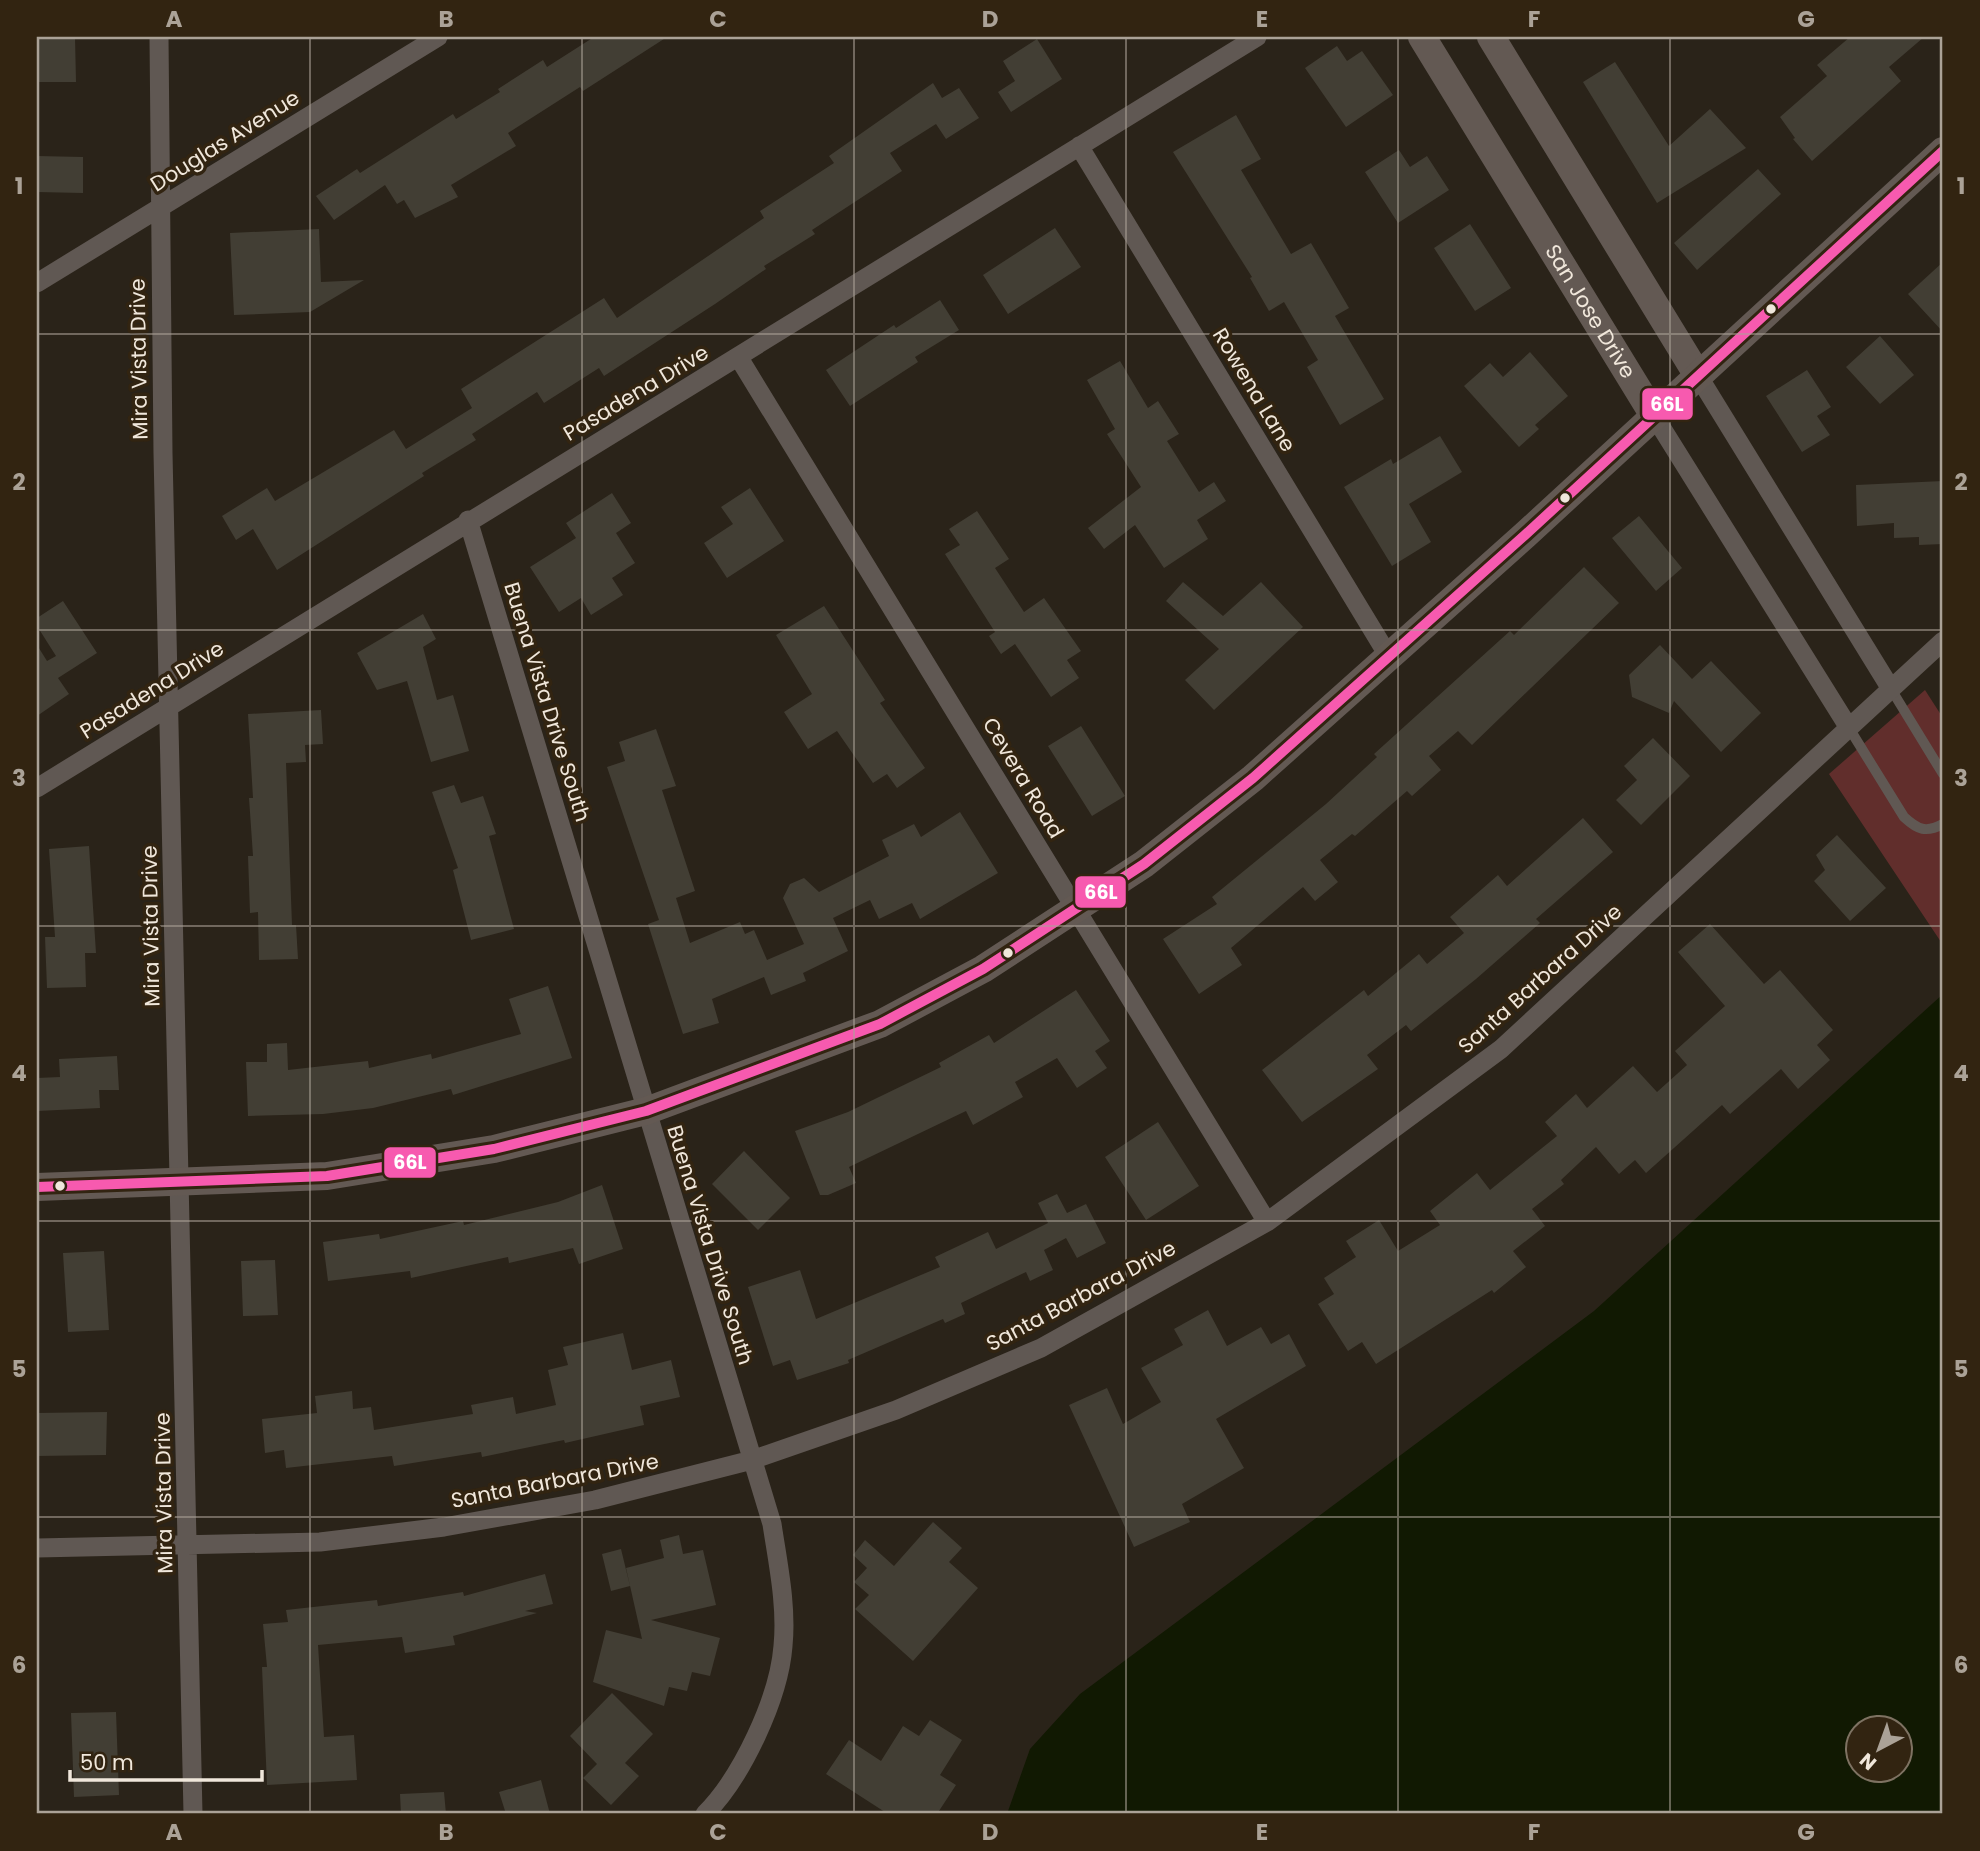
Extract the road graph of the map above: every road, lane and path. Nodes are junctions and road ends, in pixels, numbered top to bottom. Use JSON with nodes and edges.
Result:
{"nodes":[{"id":1,"x":159,"y":37,"type":"edge"},
{"id":2,"x":438,"y":37,"type":"edge"},
{"id":3,"x":1257,"y":37,"type":"edge"},
{"id":4,"x":1422,"y":37,"type":"edge"},
{"id":5,"x":1491,"y":37,"type":"edge"},
{"id":6,"x":1079,"y":146,"type":"junction"},
{"id":7,"x":1943,"y":151,"type":"edge"},
{"id":8,"x":159,"y":208,"type":"junction"},
{"id":9,"x":37,"y":284,"type":"edge"},
{"id":10,"x":739,"y":358,"type":"junction"},
{"id":11,"x":1697,"y":374,"type":"junction"},
{"id":12,"x":1653,"y":414,"type":"junction"},
{"id":13,"x":468,"y":520,"type":"junction"},
{"id":14,"x":1943,"y":640,"type":"edge"},
{"id":15,"x":1389,"y":657,"type":"junction"},
{"id":16,"x":1891,"y":689,"type":"junction"},
{"id":17,"x":169,"y":706,"type":"junction"},
{"id":18,"x":1849,"y":728,"type":"junction"},
{"id":19,"x":1943,"y":774,"type":"edge"},
{"id":20,"x":37,"y":788,"type":"edge"},
{"id":21,"x":1943,"y":824,"type":"edge"},
{"id":22,"x":1076,"y":909,"type":"junction"},
{"id":23,"x":646,"y":1111,"type":"junction"},
{"id":24,"x":179,"y":1184,"type":"junction"},
{"id":25,"x":37,"y":1186,"type":"edge"},
{"id":26,"x":1267,"y":1222,"type":"junction"},
{"id":27,"x":752,"y":1460,"type":"junction"},
{"id":28,"x":188,"y":1545,"type":"junction"},
{"id":29,"x":37,"y":1548,"type":"edge"},
{"id":30,"x":193,"y":1814,"type":"edge"},
{"id":31,"x":705,"y":1814,"type":"edge"}],
"edges":[{"from":1,"to":8,"type":"street","name":"Mira Vista Drive"},
{"from":2,"to":8,"type":"street","name":"Douglas Avenue"},
{"from":3,"to":6,"type":"street","name":"Pasadena Drive"},
{"from":4,"to":12,"type":"main road","name":"San Jose Drive"},
{"from":5,"to":11,"type":"main road"},
{"from":6,"to":10,"type":"street","name":"Pasadena Drive"},
{"from":6,"to":15,"type":"street","name":"Rowena Lane"},
{"from":7,"to":11,"type":"main road"},
{"from":8,"to":9,"type":"street","name":"Douglas Avenue"},
{"from":8,"to":17,"type":"street","name":"Mira Vista Drive"},
{"from":10,"to":13,"type":"street","name":"Pasadena Drive"},
{"from":10,"to":22,"type":"street","name":"Cevera Road"},
{"from":11,"to":12,"type":"main road"},
{"from":11,"to":16,"type":"street"},
{"from":12,"to":15,"type":"main road"},
{"from":12,"to":18,"type":"street","name":"San Jose Drive"},
{"from":13,"to":17,"type":"street","name":"Pasadena Drive"},
{"from":13,"to":23,"type":"street","name":"Buena Vista Drive South"},
{"from":14,"to":16,"type":"street","name":"Santa Barbara Drive"},
{"from":15,"to":22,"type":"main road"},
{"from":16,"to":18,"type":"street","name":"Santa Barbara Drive"},
{"from":16,"to":19,"type":"lane"},
{"from":17,"to":20,"type":"street","name":"Pasadena Drive"},
{"from":17,"to":24,"type":"street","name":"Mira Vista Drive"},
{"from":18,"to":21,"type":"lane"},
{"from":18,"to":26,"type":"street","name":"Santa Barbara Drive"},
{"from":22,"to":23,"type":"main road"},
{"from":22,"to":26,"type":"street","name":"Cevera Road"},
{"from":23,"to":24,"type":"main road"},
{"from":23,"to":27,"type":"street","name":"Buena Vista Drive South"},
{"from":24,"to":25,"type":"main road"},
{"from":24,"to":28,"type":"street","name":"Mira Vista Drive"},
{"from":26,"to":27,"type":"street","name":"Santa Barbara Drive"},
{"from":27,"to":28,"type":"street","name":"Santa Barbara Drive"},
{"from":27,"to":31,"type":"street","name":"Buena Vista Drive South"},
{"from":28,"to":29,"type":"street","name":"Santa Barbara Drive"},
{"from":28,"to":30,"type":"street","name":"Mira Vista Drive"}]}
